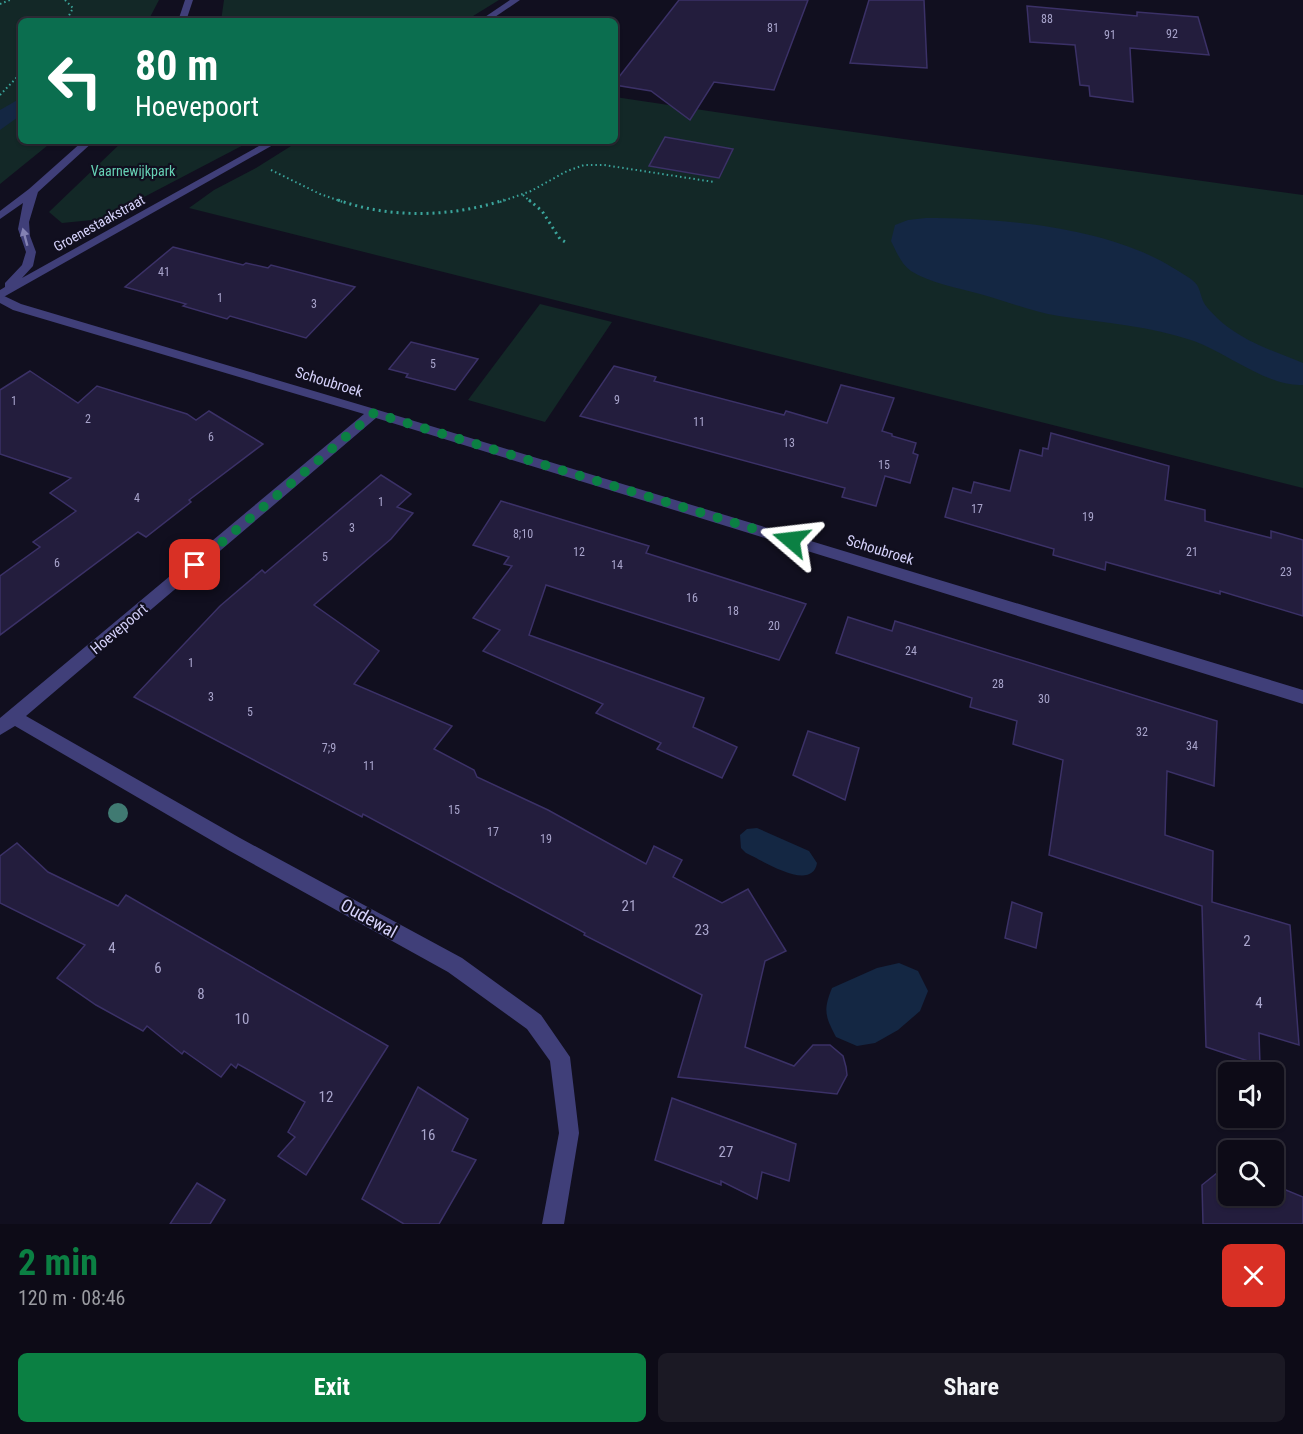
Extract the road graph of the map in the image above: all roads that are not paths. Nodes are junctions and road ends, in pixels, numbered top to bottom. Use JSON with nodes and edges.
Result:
{"nodes":[{"id":1,"x":189,"y":0,"type":"edge"},
{"id":2,"x":516,"y":0,"type":"edge"},
{"id":3,"x":184,"y":17,"type":"edge"},
{"id":4,"x":488,"y":18,"type":"edge"},
{"id":5,"x":86,"y":144,"type":"edge"},
{"id":6,"x":270,"y":144,"type":"edge"},
{"id":7,"x":33,"y":192,"type":"junction"},
{"id":8,"x":0,"y":208,"type":"edge"},
{"id":9,"x":0,"y":216,"type":"edge"},
{"id":10,"x":0,"y":296,"type":"edge"},
{"id":11,"x":374,"y":413,"type":"junction"},
{"id":12,"x":1303,"y":697,"type":"edge"},
{"id":13,"x":7,"y":722,"type":"edge"},
{"id":14,"x":553,"y":1224,"type":"edge"}],
"edges":[{"from":1,"to":3,"type":"street"},
{"from":2,"to":4,"type":"street"},
{"from":5,"to":7,"type":"street"},
{"from":6,"to":10,"type":"street","name":"Groenestaakstraat"},
{"from":7,"to":8,"type":"street"},
{"from":7,"to":9,"type":"street"},
{"from":10,"to":7,"type":"street","one_way":true},
{"from":10,"to":11,"type":"street","name":"Schoubroek"},
{"from":11,"to":12,"type":"street","name":"Schoubroek"},
{"from":11,"to":13,"type":"street","name":"Hoevepoort"},
{"from":13,"to":14,"type":"street","name":"Oudewal"}]}
